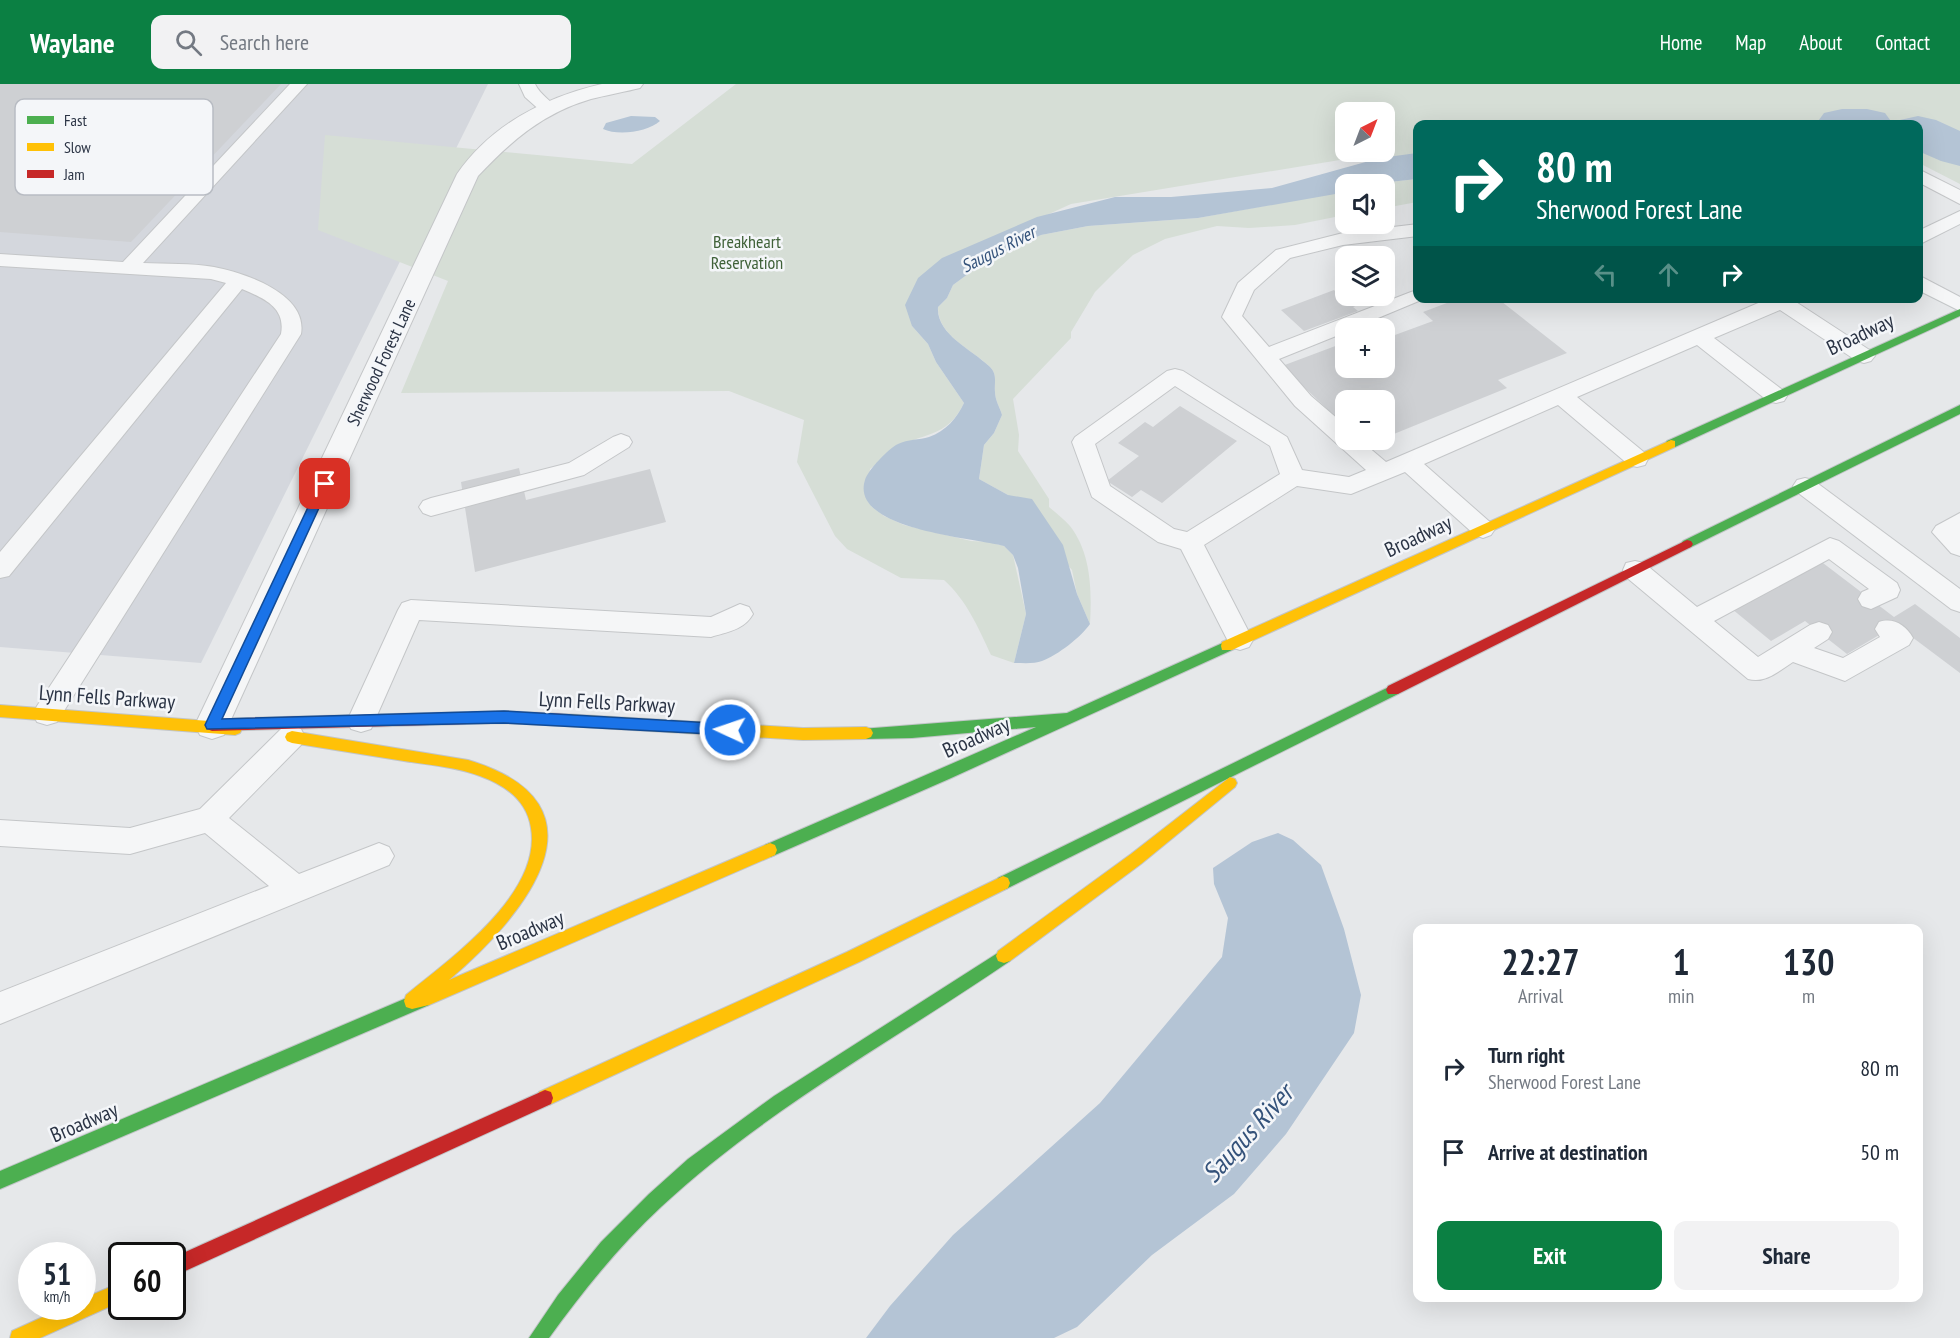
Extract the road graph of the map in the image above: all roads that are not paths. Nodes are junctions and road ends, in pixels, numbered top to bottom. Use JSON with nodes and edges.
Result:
{"nodes":[{"id":1,"x":299,"y":84,"type":"edge"},
{"id":2,"x":527,"y":84,"type":"edge"},
{"id":3,"x":633,"y":84,"type":"edge"},
{"id":4,"x":549,"y":109,"type":"junction"},
{"id":5,"x":213,"y":176,"type":"edge"},
{"id":6,"x":1923,"y":177,"type":"edge"},
{"id":7,"x":196,"y":195,"type":"edge"},
{"id":8,"x":1960,"y":198,"type":"edge"},
{"id":9,"x":1960,"y":217,"type":"edge"},
{"id":10,"x":1413,"y":231,"type":"edge"},
{"id":11,"x":1923,"y":236,"type":"edge"},
{"id":12,"x":0,"y":260,"type":"edge"},
{"id":13,"x":127,"y":269,"type":"junction"},
{"id":14,"x":239,"y":280,"type":"junction"},
{"id":15,"x":1923,"y":284,"type":"edge"},
{"id":16,"x":1413,"y":298,"type":"edge"},
{"id":17,"x":1779,"y":303,"type":"edge"},
{"id":18,"x":1790,"y":303,"type":"edge"},
{"id":19,"x":1960,"y":305,"type":"edge"},
{"id":20,"x":1960,"y":312,"type":"edge"},
{"id":21,"x":1699,"y":337,"type":"junction"},
{"id":22,"x":1266,"y":356,"type":"junction"},
{"id":23,"x":1864,"y":356,"type":"junction"},
{"id":24,"x":1561,"y":396,"type":"junction"},
{"id":25,"x":1776,"y":396,"type":"junction"},
{"id":26,"x":1960,"y":409,"type":"edge"},
{"id":27,"x":1335,"y":429,"type":"edge"},
{"id":28,"x":621,"y":442,"type":"dead end"},
{"id":29,"x":1358,"y":450,"type":"edge"},
{"id":30,"x":1637,"y":459,"type":"junction"},
{"id":31,"x":1407,"y":461,"type":"junction"},
{"id":32,"x":1383,"y":472,"type":"junction"},
{"id":33,"x":1293,"y":477,"type":"junction"},
{"id":34,"x":1805,"y":486,"type":"junction"},
{"id":35,"x":431,"y":507,"type":"dead end"},
{"id":36,"x":1960,"y":522,"type":"edge"},
{"id":37,"x":1483,"y":529,"type":"junction"},
{"id":38,"x":1190,"y":542,"type":"junction"},
{"id":39,"x":1960,"y":547,"type":"edge"},
{"id":40,"x":1897,"y":555,"type":"junction"},
{"id":41,"x":0,"y":569,"type":"edge"},
{"id":42,"x":1635,"y":570,"type":"junction"},
{"id":43,"x":1866,"y":573,"type":"junction"},
{"id":44,"x":1870,"y":599,"type":"dead end"},
{"id":45,"x":1960,"y":602,"type":"edge"},
{"id":46,"x":740,"y":614,"type":"dead end"},
{"id":47,"x":1696,"y":619,"type":"junction"},
{"id":48,"x":1888,"y":629,"type":"dead end"},
{"id":49,"x":1819,"y":632,"type":"dead end"},
{"id":50,"x":1240,"y":640,"type":"junction"},
{"id":51,"x":1791,"y":650,"type":"junction"},
{"id":52,"x":0,"y":711,"type":"edge"},
{"id":53,"x":46,"y":714,"type":"junction"},
{"id":54,"x":1070,"y":718,"type":"junction"},
{"id":55,"x":362,"y":721,"type":"junction"},
{"id":56,"x":212,"y":725,"type":"junction"},
{"id":57,"x":291,"y":737,"type":"junction"},
{"id":58,"x":1268,"y":751,"type":"junction"},
{"id":59,"x":209,"y":819,"type":"junction"},
{"id":60,"x":0,"y":833,"type":"edge"},
{"id":61,"x":379,"y":856,"type":"dead end"},
{"id":62,"x":295,"y":889,"type":"junction"},
{"id":63,"x":406,"y":1006,"type":"junction"},
{"id":64,"x":0,"y":1008,"type":"edge"},
{"id":65,"x":0,"y":1180,"type":"edge"},
{"id":66,"x":186,"y":1262,"type":"edge"},
{"id":67,"x":108,"y":1297,"type":"edge"},
{"id":68,"x":19,"y":1338,"type":"edge"},
{"id":69,"x":538,"y":1338,"type":"edge"}],
"edges":[{"from":1,"to":5,"type":"lane"},
{"from":2,"to":4,"type":"lane"},
{"from":3,"to":4,"type":"street","name":"Sherwood Forest Lane"},
{"from":4,"to":56,"type":"street","name":"Sherwood Forest Lane"},
{"from":6,"to":8,"type":"lane"},
{"from":7,"to":13,"type":"lane"},
{"from":9,"to":11,"type":"lane"},
{"from":10,"to":22,"type":"lane"},
{"from":12,"to":13,"type":"lane"},
{"from":13,"to":14,"type":"lane"},
{"from":14,"to":41,"type":"lane"},
{"from":14,"to":53,"type":"lane"},
{"from":15,"to":19,"type":"lane"},
{"from":16,"to":22,"type":"lane"},
{"from":17,"to":21,"type":"lane"},
{"from":18,"to":23,"type":"lane"},
{"from":20,"to":23,"type":"main road","name":"Broadway"},
{"from":21,"to":24,"type":"lane"},
{"from":21,"to":25,"type":"lane"},
{"from":22,"to":27,"type":"lane"},
{"from":23,"to":25,"type":"main road","name":"Broadway"},
{"from":24,"to":30,"type":"lane"},
{"from":24,"to":31,"type":"lane"},
{"from":25,"to":30,"type":"main road","name":"Broadway"},
{"from":26,"to":34,"type":"main road"},
{"from":28,"to":35,"type":"lane"},
{"from":29,"to":32,"type":"lane"},
{"from":30,"to":37,"type":"main road","name":"Broadway"},
{"from":31,"to":32,"type":"lane"},
{"from":31,"to":37,"type":"lane"},
{"from":32,"to":33,"type":"lane"},
{"from":33,"to":38,"type":"lane"},
{"from":33,"to":38,"type":"lane"},
{"from":34,"to":40,"type":"lane"},
{"from":34,"to":42,"type":"main road"},
{"from":36,"to":39,"type":"lane"},
{"from":37,"to":50,"type":"main road","name":"Broadway"},
{"from":38,"to":50,"type":"lane"},
{"from":40,"to":43,"type":"lane"},
{"from":40,"to":45,"type":"lane"},
{"from":42,"to":47,"type":"lane"},
{"from":42,"to":58,"type":"main road"},
{"from":43,"to":44,"type":"lane"},
{"from":43,"to":47,"type":"lane"},
{"from":46,"to":55,"type":"lane"},
{"from":47,"to":51,"type":"lane"},
{"from":48,"to":51,"type":"lane"},
{"from":49,"to":51,"type":"lane"},
{"from":50,"to":54,"type":"main road","name":"Broadway"},
{"from":52,"to":53,"type":"main road","name":"Lynn Fells Parkway"},
{"from":53,"to":56,"type":"main road","name":"Lynn Fells Parkway"},
{"from":54,"to":55,"type":"main road","name":"Lynn Fells Parkway"},
{"from":54,"to":63,"type":"main road","name":"Broadway"},
{"from":55,"to":56,"type":"main road","name":"Lynn Fells Parkway"},
{"from":56,"to":57,"type":"main road","name":"Lynn Fells Parkway"},
{"from":57,"to":59,"type":"lane"},
{"from":57,"to":63,"type":"main road","name":"Lynn Fells Parkway"},
{"from":58,"to":66,"type":"main road"},
{"from":58,"to":69,"type":"main road"},
{"from":59,"to":60,"type":"lane"},
{"from":59,"to":62,"type":"lane"},
{"from":61,"to":62,"type":"lane"},
{"from":62,"to":64,"type":"lane"},
{"from":63,"to":65,"type":"main road","name":"Broadway"},
{"from":67,"to":68,"type":"main road"}]}
